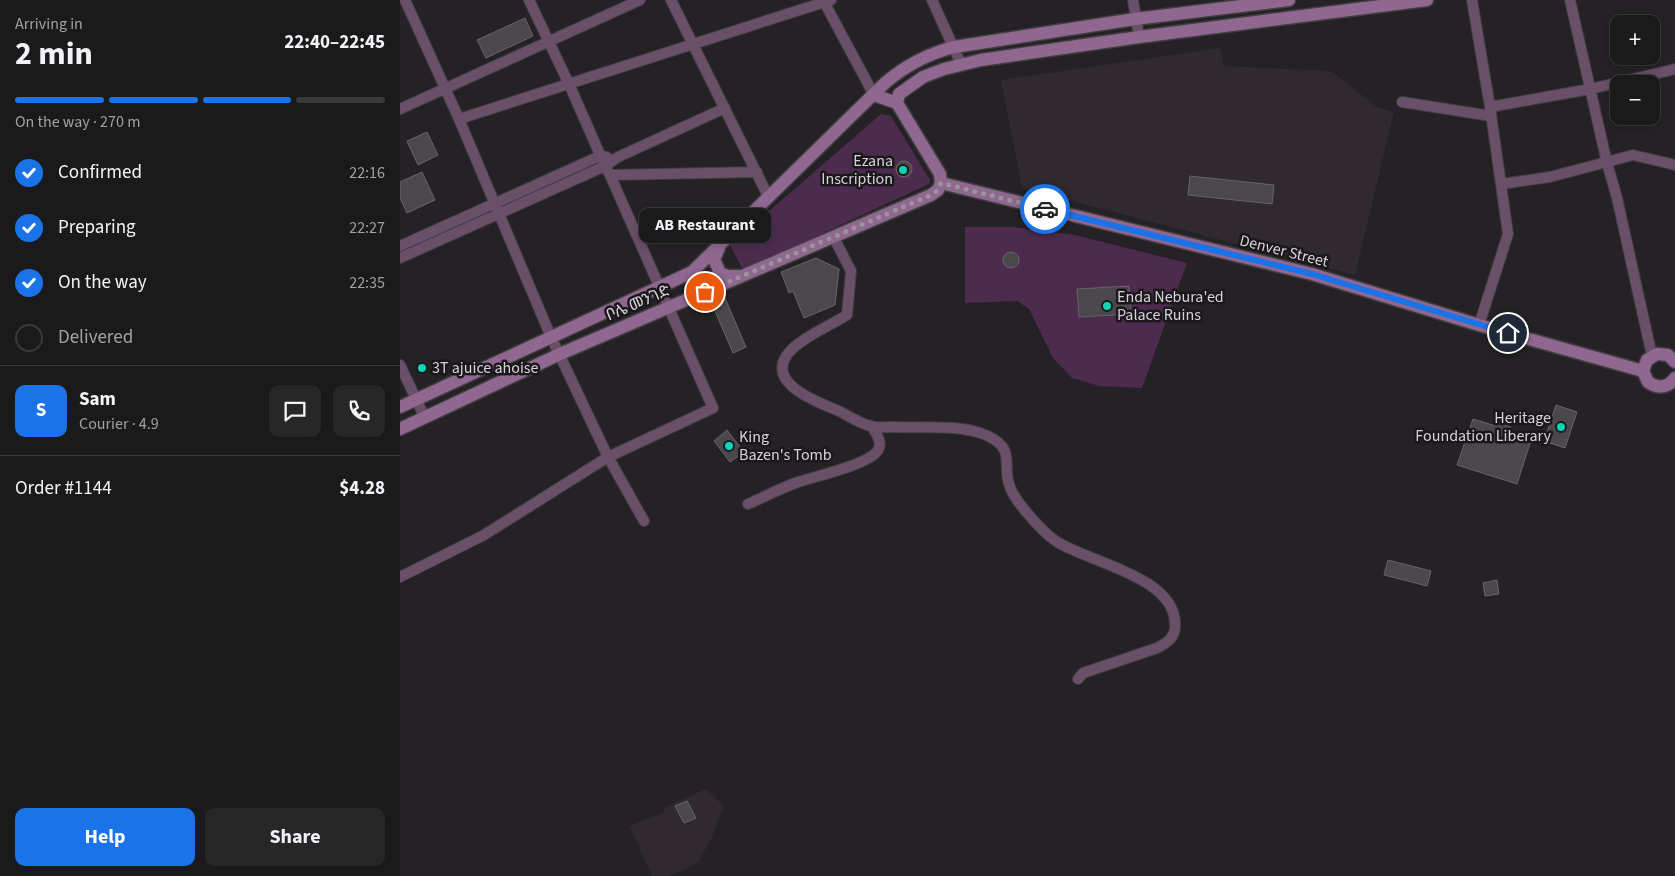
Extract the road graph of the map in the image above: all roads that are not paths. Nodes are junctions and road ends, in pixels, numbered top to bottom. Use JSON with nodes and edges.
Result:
{"nodes":[{"id":1,"x":406,"y":0,"type":"edge"},
{"id":2,"x":529,"y":0,"type":"edge"},
{"id":3,"x":640,"y":0,"type":"edge"},
{"id":4,"x":671,"y":0,"type":"edge"},
{"id":5,"x":932,"y":0,"type":"edge"},
{"id":6,"x":1133,"y":0,"type":"edge"},
{"id":7,"x":1289,"y":0,"type":"edge"},
{"id":8,"x":1427,"y":0,"type":"edge"},
{"id":9,"x":1472,"y":0,"type":"edge"},
{"id":10,"x":1570,"y":0,"type":"edge"},
{"id":11,"x":826,"y":1,"type":"edge"},
{"id":12,"x":1263,"y":2,"type":"edge"},
{"id":13,"x":1374,"y":4,"type":"edge"},
{"id":14,"x":1135,"y":19,"type":"junction"},
{"id":15,"x":1266,"y":22,"type":"junction"},
{"id":16,"x":1139,"y":38,"type":"junction"},
{"id":17,"x":548,"y":42,"type":"junction"},
{"id":18,"x":693,"y":44,"type":"junction"},
{"id":19,"x":954,"y":47,"type":"junction"},
{"id":20,"x":962,"y":64,"type":"junction"},
{"id":21,"x":1675,"y":69,"type":"edge"},
{"id":22,"x":568,"y":84,"type":"junction"},
{"id":23,"x":445,"y":89,"type":"junction"},
{"id":24,"x":1590,"y":89,"type":"junction"},
{"id":25,"x":874,"y":95,"type":"junction"},
{"id":26,"x":1402,"y":102,"type":"dead end"},
{"id":27,"x":897,"y":103,"type":"junction"},
{"id":28,"x":725,"y":108,"type":"junction"},
{"id":29,"x":400,"y":109,"type":"edge"},
{"id":30,"x":1491,"y":111,"type":"junction"},
{"id":31,"x":458,"y":119,"type":"junction"},
{"id":32,"x":1607,"y":163,"type":"junction"},
{"id":33,"x":1675,"y":165,"type":"edge"},
{"id":34,"x":605,"y":166,"type":"junction"},
{"id":35,"x":757,"y":172,"type":"junction"},
{"id":36,"x":941,"y":183,"type":"junction"},
{"id":37,"x":1501,"y":184,"type":"junction"},
{"id":38,"x":768,"y":196,"type":"junction"},
{"id":39,"x":494,"y":203,"type":"junction"},
{"id":40,"x":499,"y":213,"type":"junction"},
{"id":41,"x":833,"y":236,"type":"junction"},
{"id":42,"x":723,"y":241,"type":"junction"},
{"id":43,"x":400,"y":246,"type":"edge"},
{"id":44,"x":400,"y":258,"type":"edge"},
{"id":45,"x":741,"y":276,"type":"junction"},
{"id":46,"x":660,"y":286,"type":"junction"},
{"id":47,"x":669,"y":307,"type":"junction"},
{"id":48,"x":1479,"y":325,"type":"junction"},
{"id":49,"x":551,"y":337,"type":"junction"},
{"id":50,"x":560,"y":354,"type":"junction"},
{"id":51,"x":1652,"y":356,"type":"junction"},
{"id":52,"x":1675,"y":362,"type":"edge"},
{"id":53,"x":400,"y":365,"type":"edge"},
{"id":54,"x":1644,"y":371,"type":"junction"},
{"id":55,"x":1673,"y":384,"type":"edge"},
{"id":56,"x":416,"y":400,"type":"junction"},
{"id":57,"x":400,"y":407,"type":"edge"},
{"id":58,"x":424,"y":418,"type":"junction"},
{"id":59,"x":872,"y":426,"type":"junction"},
{"id":60,"x":400,"y":429,"type":"edge"},
{"id":61,"x":608,"y":457,"type":"junction"},
{"id":62,"x":748,"y":504,"type":"dead end"},
{"id":63,"x":644,"y":521,"type":"dead end"},
{"id":64,"x":400,"y":577,"type":"edge"},
{"id":65,"x":1078,"y":679,"type":"dead end"}],
"edges":[{"from":1,"to":23,"type":"street"},
{"from":2,"to":17,"type":"street"},
{"from":3,"to":17,"type":"street"},
{"from":4,"to":18,"type":"street"},
{"from":5,"to":19,"type":"street"},
{"from":6,"to":14,"type":"street"},
{"from":7,"to":12,"type":"main road"},
{"from":8,"to":13,"type":"main road"},
{"from":9,"to":30,"type":"street"},
{"from":10,"to":24,"type":"street"},
{"from":11,"to":18,"type":"street"},
{"from":11,"to":25,"type":"street"},
{"from":12,"to":14,"type":"main road"},
{"from":12,"to":15,"type":"street"},
{"from":13,"to":15,"type":"main road"},
{"from":14,"to":16,"type":"street"},
{"from":14,"to":19,"type":"main road"},
{"from":15,"to":16,"type":"main road"},
{"from":16,"to":20,"type":"main road"},
{"from":17,"to":22,"type":"street"},
{"from":17,"to":23,"type":"street"},
{"from":18,"to":22,"type":"street"},
{"from":18,"to":28,"type":"street"},
{"from":19,"to":20,"type":"street"},
{"from":19,"to":25,"type":"main road"},
{"from":20,"to":27,"type":"main road"},
{"from":21,"to":24,"type":"street"},
{"from":22,"to":31,"type":"street"},
{"from":22,"to":34,"type":"street"},
{"from":23,"to":29,"type":"street"},
{"from":23,"to":31,"type":"street"},
{"from":24,"to":30,"type":"street"},
{"from":24,"to":32,"type":"street"},
{"from":25,"to":27,"type":"main road"},
{"from":25,"to":38,"type":"main road"},
{"from":26,"to":30,"type":"street"},
{"from":27,"to":36,"type":"main road"},
{"from":28,"to":34,"type":"street"},
{"from":28,"to":35,"type":"street"},
{"from":30,"to":37,"type":"street"},
{"from":31,"to":39,"type":"street"},
{"from":32,"to":33,"type":"street"},
{"from":32,"to":37,"type":"street"},
{"from":32,"to":51,"type":"street"},
{"from":34,"to":35,"type":"street"},
{"from":34,"to":39,"type":"street"},
{"from":34,"to":40,"type":"street"},
{"from":34,"to":46,"type":"street"},
{"from":35,"to":38,"type":"street"},
{"from":36,"to":41,"type":"main road","name":"ቦሌ መንገድ"},
{"from":36,"to":48,"type":"main road","name":"Denver Street"},
{"from":37,"to":48,"type":"street"},
{"from":38,"to":42,"type":"main road"},
{"from":39,"to":40,"type":"street"},
{"from":39,"to":43,"type":"street"},
{"from":40,"to":44,"type":"street"},
{"from":40,"to":49,"type":"street"},
{"from":41,"to":45,"type":"main road","name":"ቦሌ መንገድ"},
{"from":41,"to":59,"type":"street"},
{"from":42,"to":45,"type":"main road"},
{"from":42,"to":46,"type":"main road","name":"ቦሌ መንገድ"},
{"from":45,"to":47,"type":"main road","name":"ቦሌ መንገድ"},
{"from":46,"to":47,"type":"street"},
{"from":46,"to":49,"type":"main road","name":"ቦሌ መንገድ"},
{"from":47,"to":50,"type":"main road","name":"ቦሌ መንገድ"},
{"from":47,"to":61,"type":"street"},
{"from":48,"to":54,"type":"main road","name":"Denver Street"},
{"from":49,"to":50,"type":"street"},
{"from":49,"to":56,"type":"main road","name":"ቦሌ መንገድ"},
{"from":50,"to":58,"type":"main road","name":"ቦሌ መንገድ"},
{"from":50,"to":61,"type":"street"},
{"from":51,"to":52,"type":"main road"},
{"from":51,"to":54,"type":"main road"},
{"from":53,"to":56,"type":"street"},
{"from":54,"to":55,"type":"main road"},
{"from":56,"to":57,"type":"main road","name":"ቦሌ መንገድ"},
{"from":56,"to":58,"type":"street"},
{"from":58,"to":60,"type":"main road","name":"ቦሌ መንገድ"},
{"from":59,"to":62,"type":"street"},
{"from":59,"to":65,"type":"street"},
{"from":61,"to":63,"type":"street"},
{"from":61,"to":64,"type":"street"}]}
